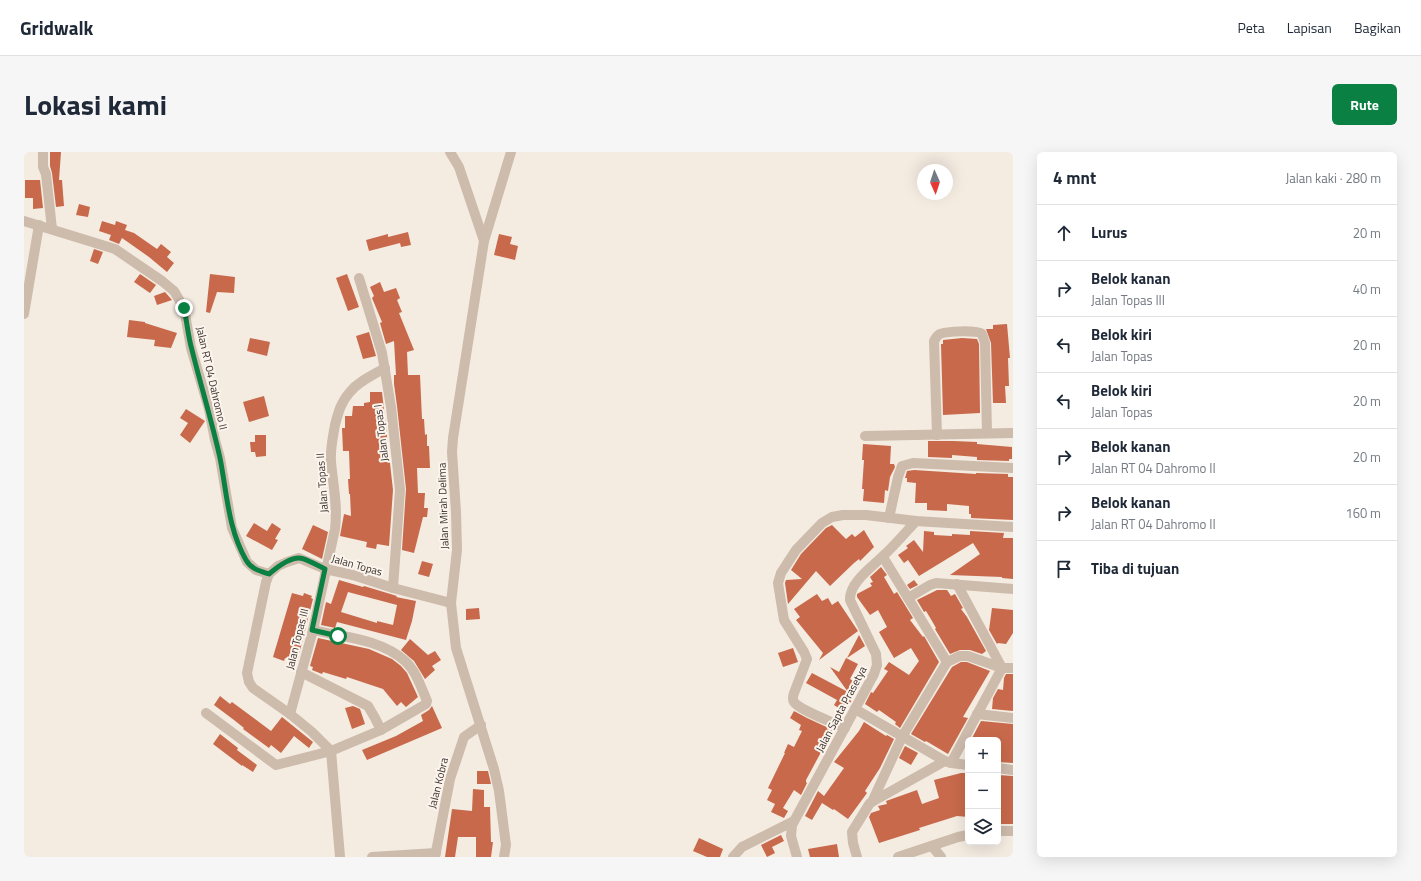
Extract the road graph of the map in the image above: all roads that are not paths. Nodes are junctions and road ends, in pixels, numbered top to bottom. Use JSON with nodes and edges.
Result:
{"nodes":[{"id":1,"x":44,"y":152,"type":"edge"},
{"id":2,"x":450,"y":152,"type":"edge"},
{"id":3,"x":511,"y":152,"type":"edge"},
{"id":4,"x":24,"y":221,"type":"edge"},
{"id":5,"x":39,"y":225,"type":"junction"},
{"id":6,"x":52,"y":229,"type":"junction"},
{"id":7,"x":484,"y":241,"type":"junction"},
{"id":8,"x":359,"y":278,"type":"dead end"},
{"id":9,"x":24,"y":314,"type":"edge"},
{"id":10,"x":385,"y":368,"type":"junction"},
{"id":11,"x":987,"y":433,"type":"junction"},
{"id":12,"x":1013,"y":433,"type":"edge"},
{"id":13,"x":937,"y":434,"type":"junction"},
{"id":14,"x":865,"y":436,"type":"dead end"},
{"id":15,"x":1013,"y":468,"type":"edge"},
{"id":16,"x":889,"y":518,"type":"junction"},
{"id":17,"x":916,"y":521,"type":"junction"},
{"id":18,"x":1013,"y":527,"type":"edge"},
{"id":19,"x":883,"y":557,"type":"junction"},
{"id":20,"x":325,"y":569,"type":"junction"},
{"id":21,"x":267,"y":578,"type":"junction"},
{"id":22,"x":957,"y":584,"type":"junction"},
{"id":23,"x":393,"y":588,"type":"junction"},
{"id":24,"x":1013,"y":589,"type":"edge"},
{"id":25,"x":908,"y":598,"type":"junction"},
{"id":26,"x":451,"y":603,"type":"junction"},
{"id":27,"x":312,"y":630,"type":"junction"},
{"id":28,"x":947,"y":662,"type":"junction"},
{"id":29,"x":1002,"y":668,"type":"junction"},
{"id":30,"x":1013,"y":668,"type":"edge"},
{"id":31,"x":301,"y":672,"type":"junction"},
{"id":32,"x":855,"y":709,"type":"junction"},
{"id":33,"x":206,"y":714,"type":"dead end"},
{"id":34,"x":290,"y":714,"type":"junction"},
{"id":35,"x":977,"y":714,"type":"junction"},
{"id":36,"x":1013,"y":718,"type":"edge"},
{"id":37,"x":481,"y":724,"type":"junction"},
{"id":38,"x":845,"y":728,"type":"junction"},
{"id":39,"x":381,"y":730,"type":"junction"},
{"id":40,"x":902,"y":736,"type":"junction"},
{"id":41,"x":331,"y":751,"type":"junction"},
{"id":42,"x":948,"y":762,"type":"junction"},
{"id":43,"x":965,"y":765,"type":"edge"},
{"id":44,"x":1001,"y":768,"type":"edge"},
{"id":45,"x":1013,"y":770,"type":"edge"},
{"id":46,"x":872,"y":802,"type":"junction"},
{"id":47,"x":794,"y":821,"type":"junction"},
{"id":48,"x":1001,"y":831,"type":"edge"},
{"id":49,"x":1013,"y":831,"type":"edge"},
{"id":50,"x":965,"y":836,"type":"edge"},
{"id":51,"x":932,"y":846,"type":"junction"},
{"id":52,"x":435,"y":855,"type":"edge"},
{"id":53,"x":340,"y":857,"type":"edge"},
{"id":54,"x":372,"y":857,"type":"edge"},
{"id":55,"x":504,"y":857,"type":"edge"},
{"id":56,"x":733,"y":857,"type":"edge"},
{"id":57,"x":797,"y":857,"type":"edge"},
{"id":58,"x":857,"y":857,"type":"edge"},
{"id":59,"x":898,"y":857,"type":"edge"},
{"id":60,"x":941,"y":857,"type":"edge"}],
"edges":[{"from":1,"to":6,"type":"street"},
{"from":2,"to":7,"type":"street"},
{"from":3,"to":7,"type":"street","name":"Jalan Mirah Delima"},
{"from":4,"to":5,"type":"street","name":"Jalan RT 04 Dahromo II"},
{"from":5,"to":6,"type":"street","name":"Jalan RT 04 Dahromo II"},
{"from":5,"to":9,"type":"street"},
{"from":6,"to":21,"type":"street","name":"Jalan RT 04 Dahromo II"},
{"from":7,"to":26,"type":"street","name":"Jalan Mirah Delima"},
{"from":8,"to":10,"type":"street","name":"Jalan Topas I"},
{"from":10,"to":20,"type":"street","name":"Jalan Topas II"},
{"from":10,"to":23,"type":"street","name":"Jalan Topas I"},
{"from":11,"to":12,"type":"street"},
{"from":11,"to":13,"type":"street"},
{"from":11,"to":13,"type":"street"},
{"from":13,"to":14,"type":"street"},
{"from":15,"to":16,"type":"street"},
{"from":16,"to":17,"type":"street"},
{"from":16,"to":38,"type":"street"},
{"from":17,"to":18,"type":"street"},
{"from":17,"to":19,"type":"street","name":"Jalan Sapta Prasetya"},
{"from":19,"to":25,"type":"street"},
{"from":19,"to":32,"type":"street","name":"Jalan Sapta Prasetya"},
{"from":20,"to":21,"type":"street","name":"Jalan Topas"},
{"from":20,"to":23,"type":"street","name":"Jalan Topas"},
{"from":20,"to":27,"type":"street","name":"Jalan Topas III"},
{"from":21,"to":34,"type":"street"},
{"from":22,"to":24,"type":"street"},
{"from":22,"to":25,"type":"street"},
{"from":22,"to":29,"type":"street"},
{"from":23,"to":26,"type":"street","name":"Jalan Topas"},
{"from":25,"to":28,"type":"street"},
{"from":26,"to":37,"type":"street","name":"Jalan Mirah Delima"},
{"from":27,"to":31,"type":"street","name":"Jalan Topas III"},
{"from":27,"to":39,"type":"street"},
{"from":28,"to":29,"type":"street"},
{"from":28,"to":40,"type":"street"},
{"from":29,"to":30,"type":"street"},
{"from":29,"to":35,"type":"street"},
{"from":31,"to":34,"type":"street","name":"Jalan Topas III"},
{"from":31,"to":39,"type":"street"},
{"from":32,"to":38,"type":"street","name":"Jalan Sapta Prasetya"},
{"from":32,"to":40,"type":"street"},
{"from":33,"to":41,"type":"street"},
{"from":34,"to":41,"type":"street"},
{"from":35,"to":36,"type":"street"},
{"from":35,"to":42,"type":"street"},
{"from":37,"to":52,"type":"street","name":"Jalan Kobra"},
{"from":37,"to":55,"type":"street","name":"Jalan Mirah Delima"},
{"from":38,"to":47,"type":"street","name":"Jalan Sapta Prasetya"},
{"from":39,"to":41,"type":"street"},
{"from":40,"to":42,"type":"street"},
{"from":40,"to":46,"type":"street"},
{"from":41,"to":53,"type":"street"},
{"from":42,"to":43,"type":"street"},
{"from":42,"to":46,"type":"street"},
{"from":44,"to":45,"type":"street"},
{"from":46,"to":58,"type":"street"},
{"from":47,"to":56,"type":"street"},
{"from":47,"to":57,"type":"street","name":"Jalan Sapta Prasetya"},
{"from":48,"to":49,"type":"street"},
{"from":50,"to":51,"type":"street"},
{"from":51,"to":59,"type":"street"},
{"from":51,"to":60,"type":"street"},
{"from":52,"to":54,"type":"street"}]}
